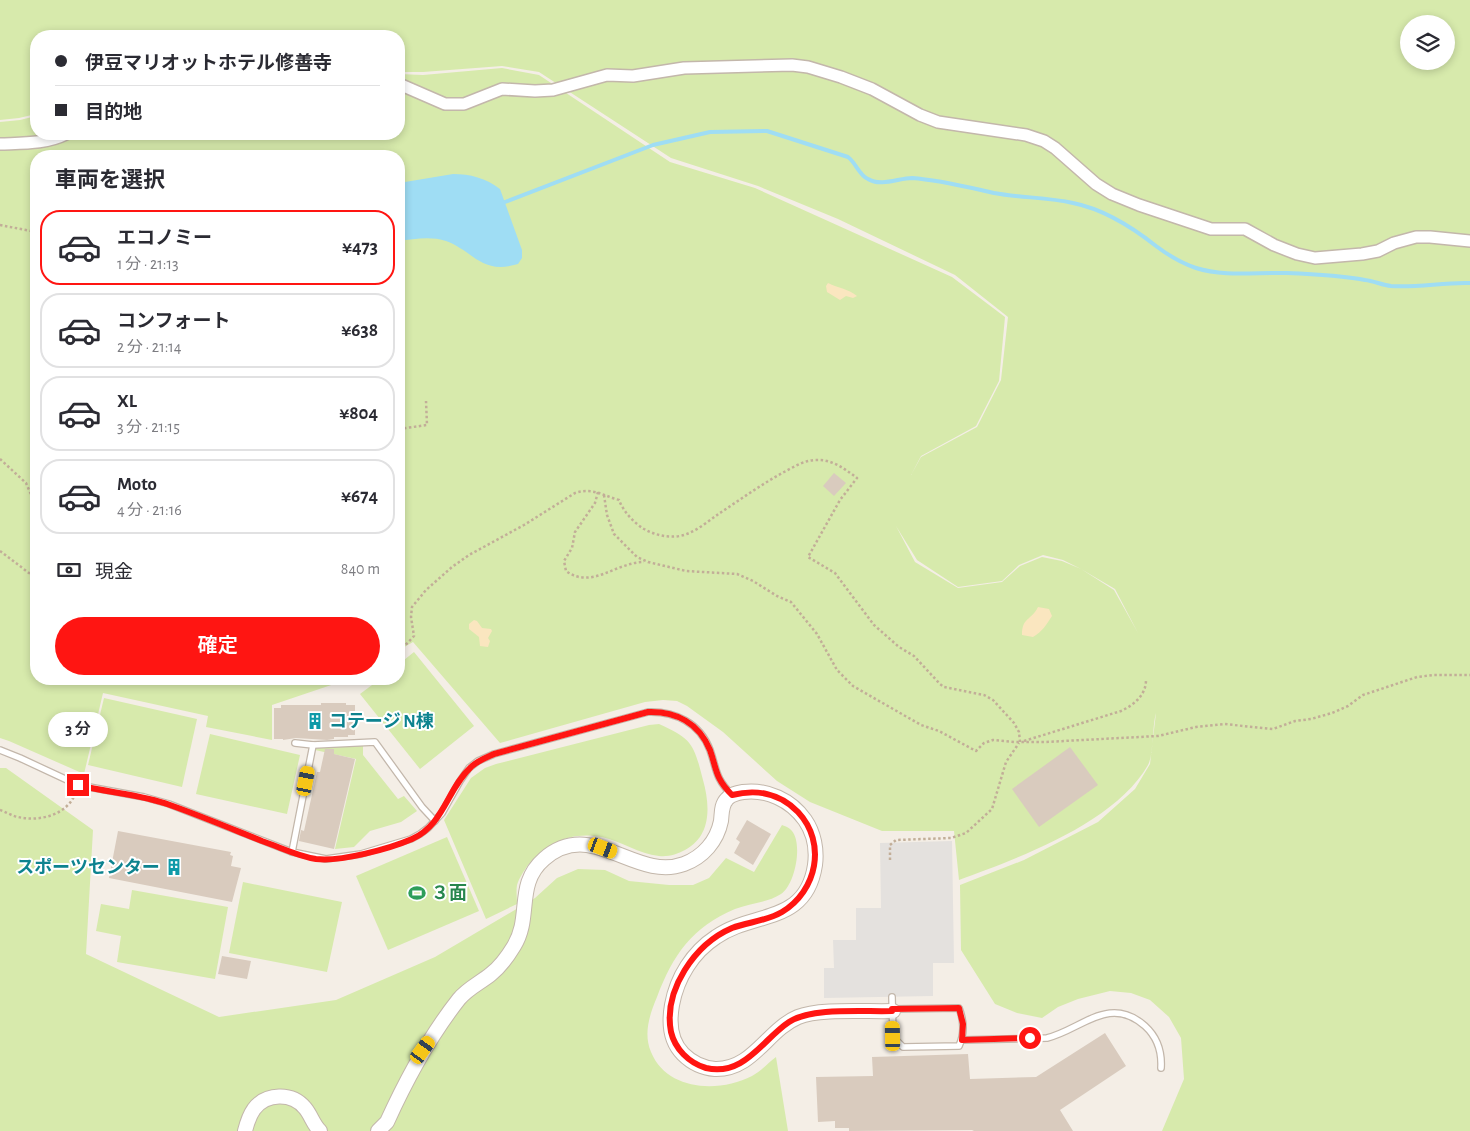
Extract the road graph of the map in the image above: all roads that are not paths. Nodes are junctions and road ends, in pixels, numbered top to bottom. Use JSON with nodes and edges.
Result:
{"nodes":[{"id":1,"x":405,"y":87,"type":"edge"},
{"id":2,"x":51,"y":140,"type":"edge"},
{"id":3,"x":0,"y":144,"type":"edge"},
{"id":4,"x":1470,"y":241,"type":"edge"},
{"id":5,"x":295,"y":743,"type":"dead end"},
{"id":6,"x":313,"y":745,"type":"junction"},
{"id":7,"x":0,"y":750,"type":"edge"},
{"id":8,"x":732,"y":795,"type":"junction"},
{"id":9,"x":435,"y":821,"type":"junction"},
{"id":10,"x":292,"y":852,"type":"junction"},
{"id":11,"x":892,"y":997,"type":"dead end"},
{"id":12,"x":892,"y":1010,"type":"junction"},
{"id":13,"x":962,"y":1040,"type":"junction"},
{"id":14,"x":1161,"y":1068,"type":"dead end"},
{"id":15,"x":245,"y":1131,"type":"edge"},
{"id":16,"x":320,"y":1131,"type":"edge"},
{"id":17,"x":378,"y":1131,"type":"edge"}],
"edges":[{"from":1,"to":4,"type":"street"},
{"from":2,"to":3,"type":"street"},
{"from":5,"to":6,"type":"lane"},
{"from":6,"to":9,"type":"lane"},
{"from":6,"to":10,"type":"lane"},
{"from":7,"to":10,"type":"lane"},
{"from":8,"to":9,"type":"lane"},
{"from":8,"to":12,"type":"street"},
{"from":8,"to":17,"type":"street"},
{"from":9,"to":10,"type":"lane"},
{"from":11,"to":12,"type":"lane"},
{"from":12,"to":13,"type":"lane"},
{"from":12,"to":13,"type":"lane"},
{"from":13,"to":14,"type":"lane"},
{"from":15,"to":16,"type":"street"}]}
